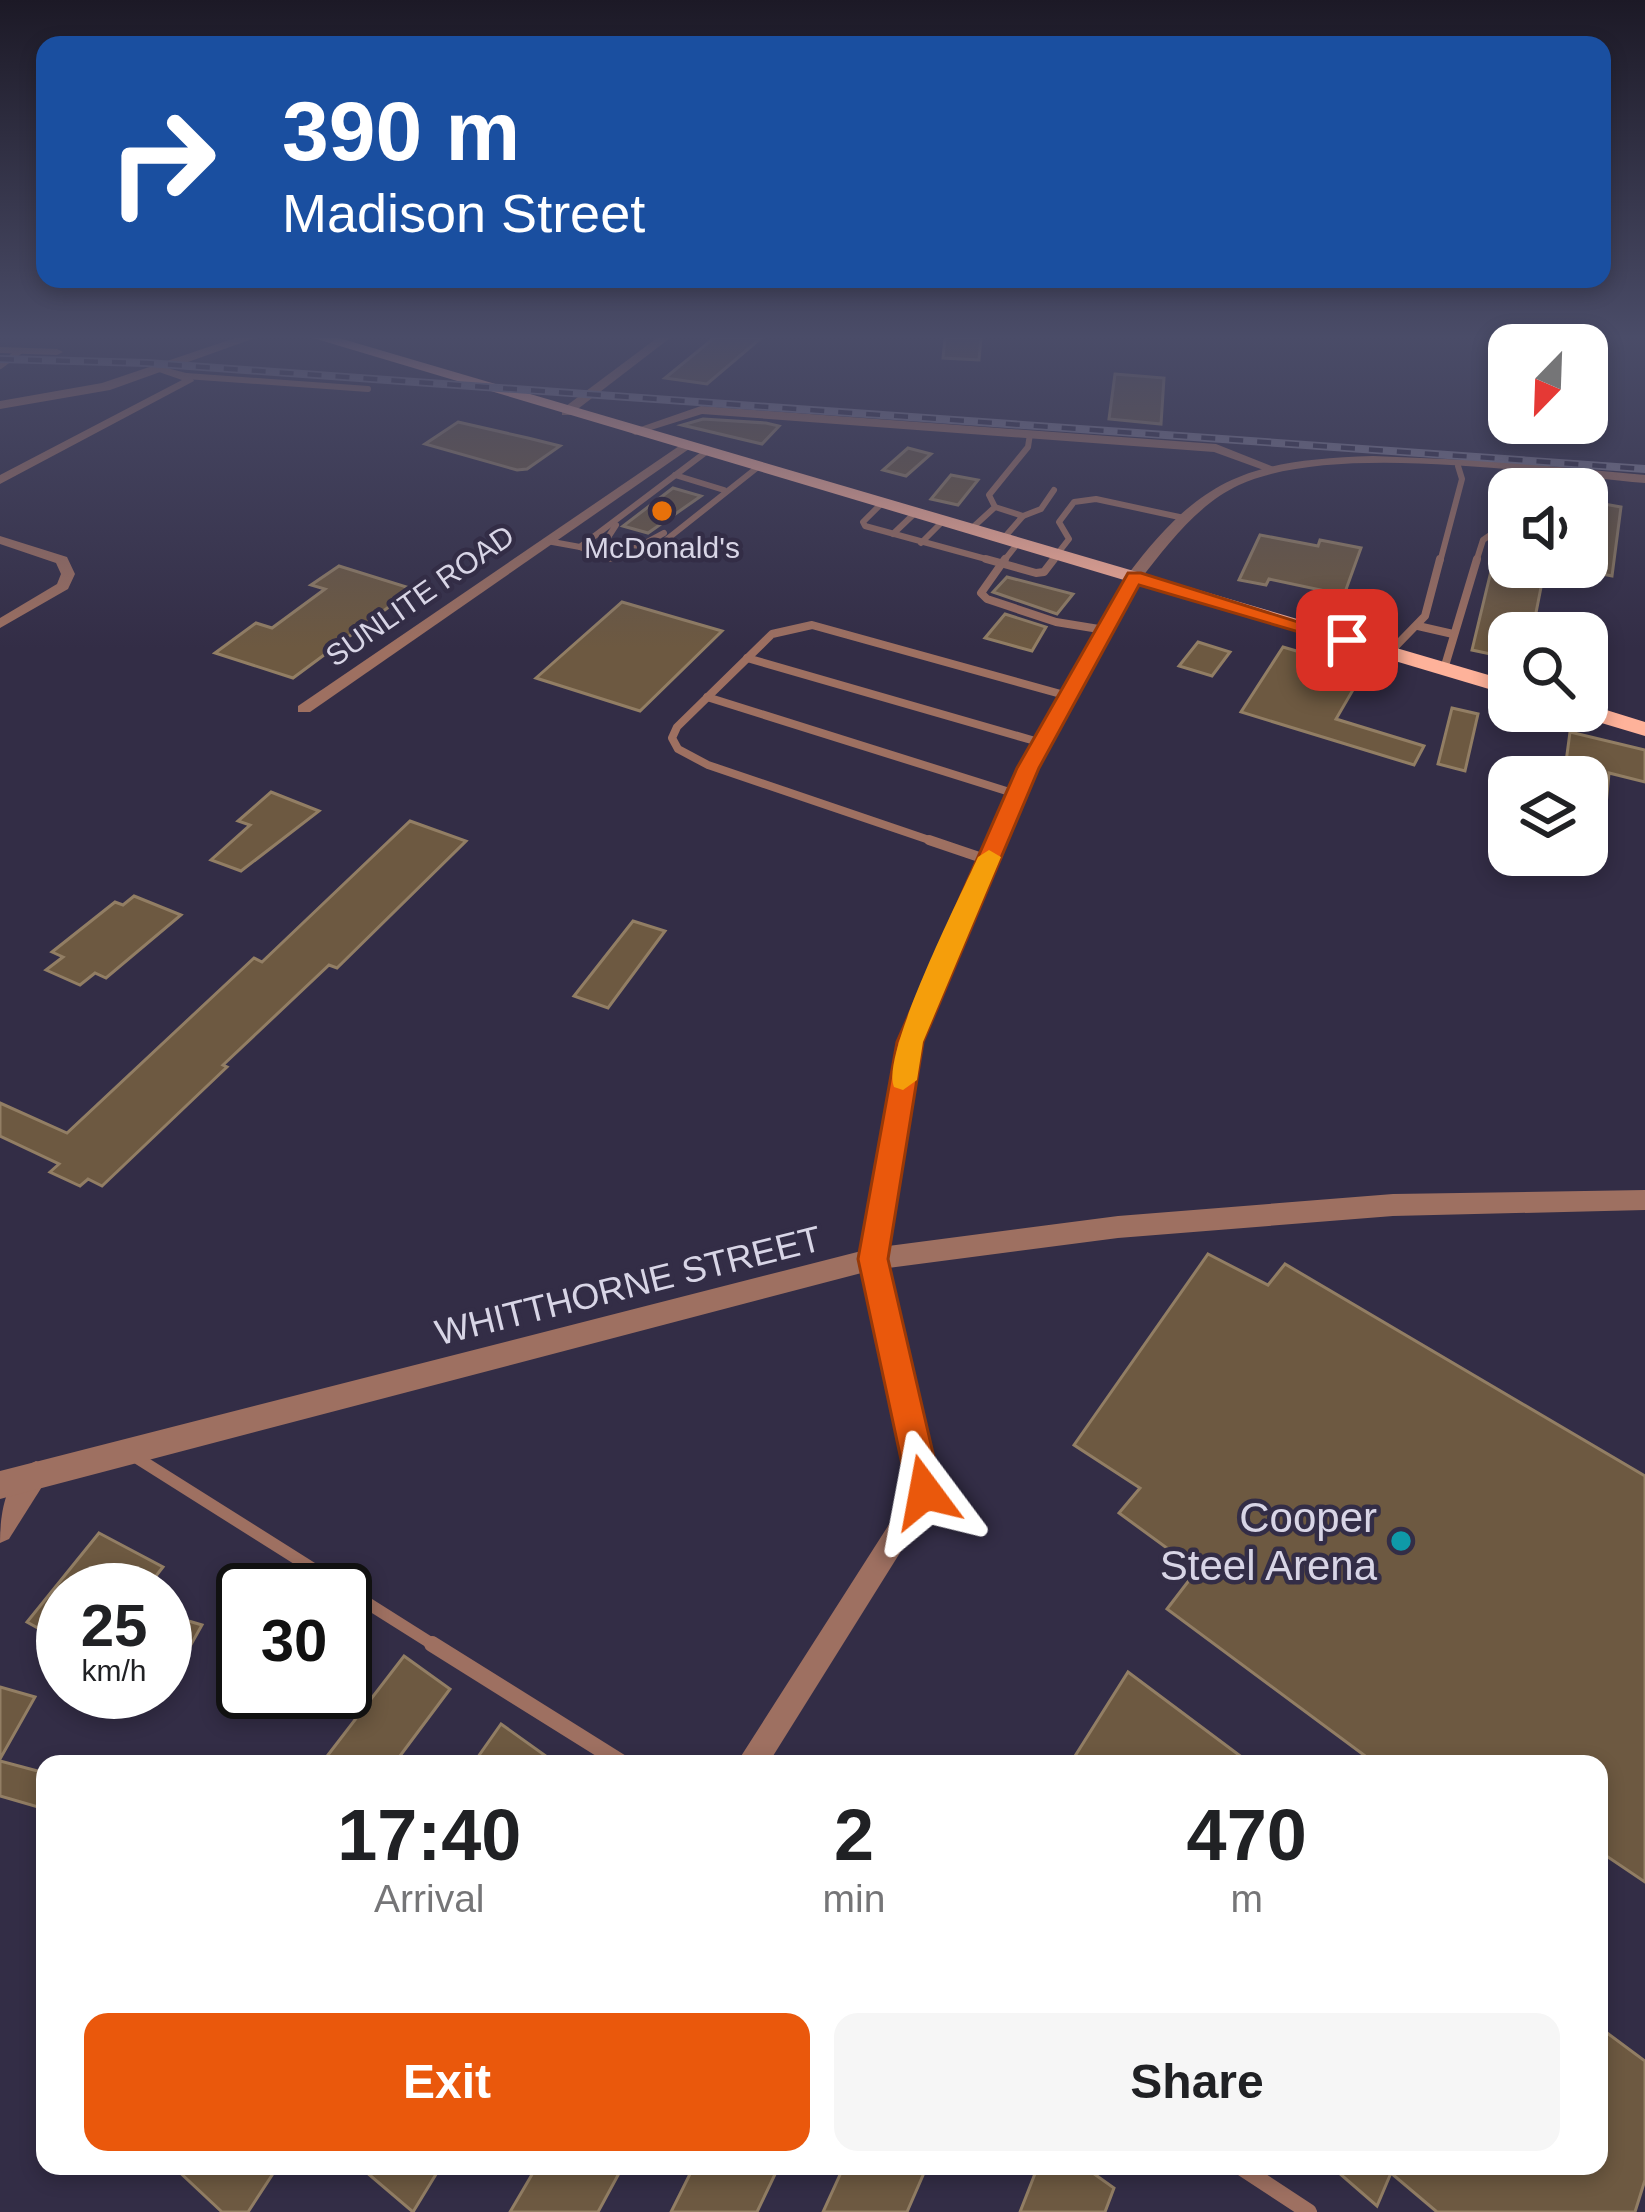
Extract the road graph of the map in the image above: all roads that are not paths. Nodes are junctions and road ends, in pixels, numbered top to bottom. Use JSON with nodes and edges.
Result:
{"nodes":[{"id":1,"x":76,"y":441,"type":"edge"},
{"id":2,"x":670,"y":441,"type":"edge"},
{"id":3,"x":1029,"y":441,"type":"edge"},
{"id":4,"x":1126,"y":441,"type":"edge"},
{"id":5,"x":685,"y":446,"type":"junction"},
{"id":6,"x":706,"y":452,"type":"junction"},
{"id":7,"x":1458,"y":466,"type":"junction"},
{"id":8,"x":758,"y":467,"type":"junction"},
{"id":9,"x":1488,"y":468,"type":"edge"},
{"id":10,"x":1273,"y":469,"type":"junction"},
{"id":11,"x":675,"y":476,"type":"junction"},
{"id":12,"x":1608,"y":476,"type":"edge"},
{"id":13,"x":1645,"y":479,"type":"edge"},
{"id":14,"x":0,"y":480,"type":"edge"},
{"id":15,"x":724,"y":490,"type":"junction"},
{"id":16,"x":1054,"y":490,"type":"dead end"},
{"id":17,"x":882,"y":503,"type":"junction"},
{"id":18,"x":994,"y":507,"type":"junction"},
{"id":19,"x":626,"y":513,"type":"junction"},
{"id":20,"x":915,"y":513,"type":"junction"},
{"id":21,"x":1023,"y":516,"type":"junction"},
{"id":22,"x":1184,"y":518,"type":"junction"},
{"id":23,"x":943,"y":521,"type":"junction"},
{"id":24,"x":971,"y":529,"type":"junction"},
{"id":25,"x":893,"y":535,"type":"junction"},
{"id":26,"x":1488,"y":537,"type":"edge"},
{"id":27,"x":0,"y":540,"type":"edge"},
{"id":28,"x":547,"y":541,"type":"junction"},
{"id":29,"x":1010,"y":541,"type":"junction"},
{"id":30,"x":921,"y":543,"type":"junction"},
{"id":31,"x":580,"y":547,"type":"junction"},
{"id":32,"x":1059,"y":555,"type":"junction"},
{"id":33,"x":1002,"y":563,"type":"junction"},
{"id":34,"x":1134,"y":577,"type":"junction"},
{"id":35,"x":0,"y":624,"type":"edge"},
{"id":36,"x":1418,"y":626,"type":"junction"},
{"id":37,"x":1105,"y":630,"type":"junction"},
{"id":38,"x":1453,"y":634,"type":"junction"},
{"id":39,"x":1389,"y":652,"type":"junction"},
{"id":40,"x":747,"y":658,"type":"junction"},
{"id":41,"x":1444,"y":669,"type":"junction"},
{"id":42,"x":1488,"y":682,"type":"edge"},
{"id":43,"x":1068,"y":696,"type":"junction"},
{"id":44,"x":707,"y":697,"type":"junction"},
{"id":45,"x":304,"y":709,"type":"dead end"},
{"id":46,"x":1608,"y":717,"type":"edge"},
{"id":47,"x":1645,"y":728,"type":"edge"},
{"id":48,"x":1042,"y":742,"type":"junction"},
{"id":49,"x":1016,"y":794,"type":"junction"},
{"id":50,"x":988,"y":860,"type":"junction"},
{"id":51,"x":1645,"y":1200,"type":"edge"},
{"id":52,"x":873,"y":1259,"type":"junction"},
{"id":53,"x":127,"y":1450,"type":"junction"},
{"id":54,"x":36,"y":1473,"type":"junction"},
{"id":55,"x":0,"y":1485,"type":"edge"},
{"id":56,"x":0,"y":1530,"type":"edge"},
{"id":57,"x":610,"y":1755,"type":"edge"},
{"id":58,"x":757,"y":1755,"type":"edge"},
{"id":59,"x":1253,"y":2175,"type":"edge"},
{"id":60,"x":1309,"y":2212,"type":"edge"}],
"edges":[{"from":1,"to":14,"type":"street"},
{"from":2,"to":5,"type":"main road"},
{"from":3,"to":18,"type":"lane"},
{"from":4,"to":10,"type":"street"},
{"from":5,"to":6,"type":"main road"},
{"from":5,"to":28,"type":"street","name":"SUNLITE ROAD"},
{"from":6,"to":8,"type":"main road"},
{"from":6,"to":11,"type":"lane"},
{"from":7,"to":9,"type":"street"},
{"from":7,"to":10,"type":"street"},
{"from":7,"to":36,"type":"lane"},
{"from":8,"to":15,"type":"lane"},
{"from":8,"to":17,"type":"main road"},
{"from":10,"to":22,"type":"street"},
{"from":11,"to":15,"type":"lane"},
{"from":11,"to":19,"type":"lane"},
{"from":12,"to":13,"type":"street"},
{"from":15,"to":19,"type":"lane"},
{"from":15,"to":31,"type":"lane"},
{"from":16,"to":21,"type":"lane"},
{"from":17,"to":20,"type":"main road"},
{"from":17,"to":25,"type":"lane"},
{"from":18,"to":21,"type":"lane"},
{"from":18,"to":24,"type":"lane"},
{"from":19,"to":31,"type":"lane"},
{"from":20,"to":23,"type":"main road"},
{"from":20,"to":25,"type":"lane"},
{"from":21,"to":29,"type":"lane"},
{"from":22,"to":32,"type":"lane"},
{"from":22,"to":34,"type":"street"},
{"from":23,"to":24,"type":"main road"},
{"from":23,"to":30,"type":"lane"},
{"from":24,"to":29,"type":"main road"},
{"from":25,"to":30,"type":"lane"},
{"from":26,"to":38,"type":"lane"},
{"from":27,"to":35,"type":"street"},
{"from":28,"to":31,"type":"lane"},
{"from":28,"to":45,"type":"street","name":"SUNLITE ROAD"},
{"from":29,"to":32,"type":"main road"},
{"from":29,"to":33,"type":"lane"},
{"from":30,"to":33,"type":"lane"},
{"from":32,"to":33,"type":"lane"},
{"from":32,"to":34,"type":"main road"},
{"from":33,"to":37,"type":"lane"},
{"from":34,"to":37,"type":"street"},
{"from":34,"to":39,"type":"main road"},
{"from":36,"to":38,"type":"lane"},
{"from":36,"to":39,"type":"lane"},
{"from":37,"to":43,"type":"street"},
{"from":38,"to":41,"type":"lane"},
{"from":39,"to":41,"type":"main road"},
{"from":40,"to":43,"type":"lane"},
{"from":40,"to":44,"type":"lane"},
{"from":40,"to":48,"type":"lane"},
{"from":41,"to":42,"type":"main road"},
{"from":43,"to":48,"type":"street"},
{"from":44,"to":49,"type":"lane"},
{"from":44,"to":50,"type":"lane"},
{"from":46,"to":47,"type":"main road"},
{"from":48,"to":49,"type":"street"},
{"from":49,"to":50,"type":"street"},
{"from":50,"to":52,"type":"street"},
{"from":51,"to":52,"type":"street","name":"WHITTHORNE STREET"},
{"from":52,"to":53,"type":"street","name":"WHITTHORNE STREET"},
{"from":52,"to":58,"type":"street"},
{"from":53,"to":54,"type":"street","name":"WHITTHORNE STREET"},
{"from":53,"to":57,"type":"lane"},
{"from":54,"to":55,"type":"street","name":"WHITTHORNE STREET"},
{"from":54,"to":56,"type":"street"},
{"from":59,"to":60,"type":"lane"}]}
